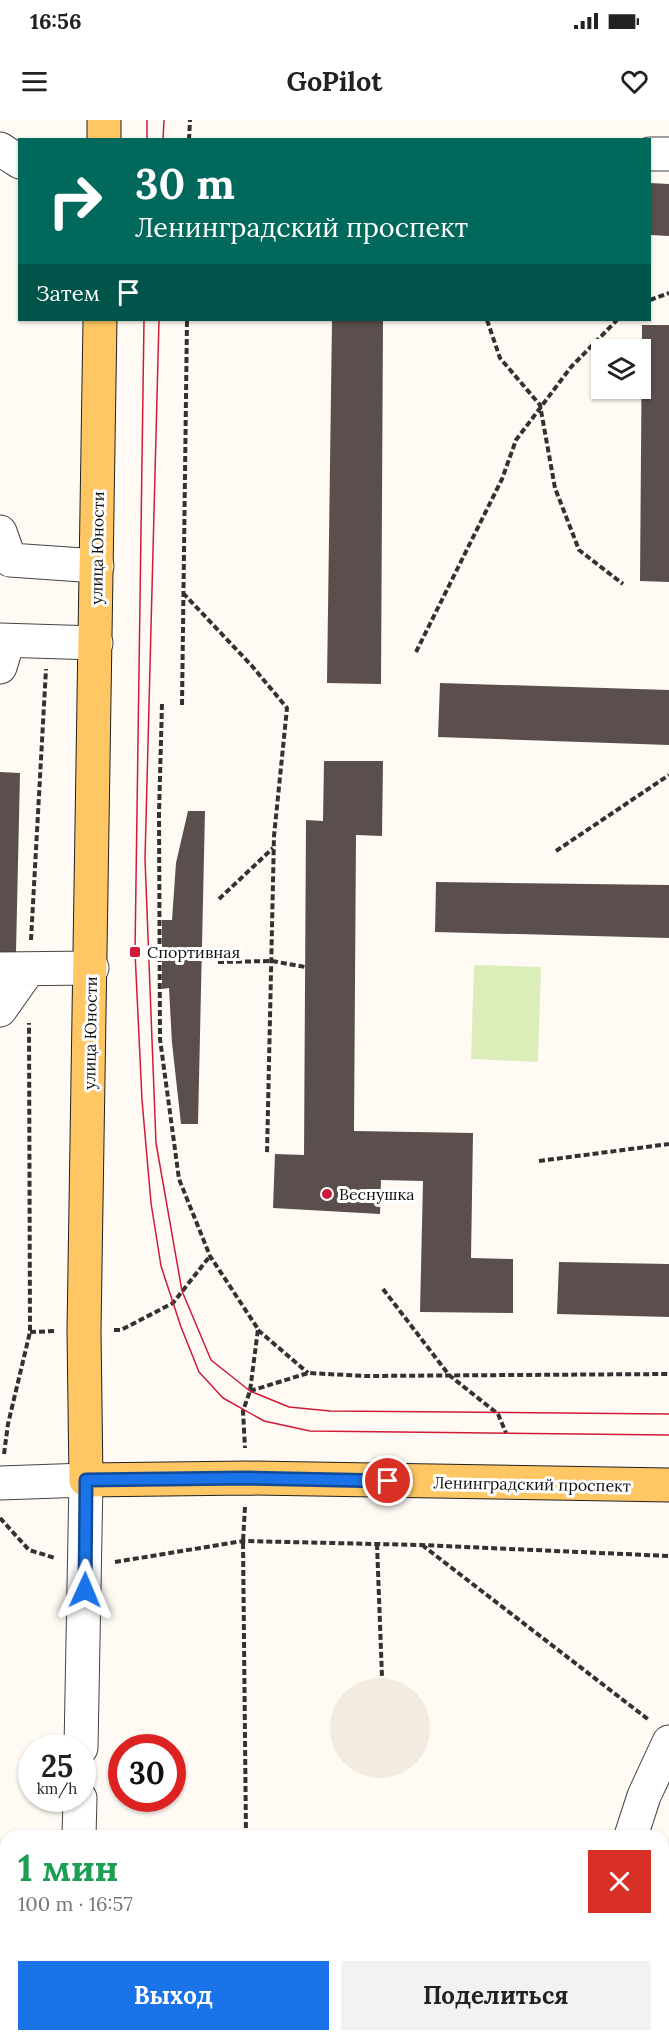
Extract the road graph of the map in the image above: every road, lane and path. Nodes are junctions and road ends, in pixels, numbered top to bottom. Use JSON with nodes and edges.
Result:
{"nodes":[{"id":1,"x":104,"y":120,"type":"edge"},
{"id":2,"x":190,"y":120,"type":"edge"},
{"id":3,"x":104,"y":138,"type":"edge"},
{"id":4,"x":189,"y":138,"type":"edge"},
{"id":5,"x":0,"y":149,"type":"edge"},
{"id":6,"x":651,"y":154,"type":"edge"},
{"id":7,"x":669,"y":154,"type":"edge"},
{"id":8,"x":18,"y":161,"type":"edge"},
{"id":9,"x":669,"y":293,"type":"edge"},
{"id":10,"x":651,"y":300,"type":"edge"},
{"id":11,"x":100,"y":321,"type":"edge"},
{"id":12,"x":187,"y":321,"type":"edge"},
{"id":13,"x":487,"y":321,"type":"edge"},
{"id":14,"x":616,"y":321,"type":"edge"},
{"id":15,"x":540,"y":405,"type":"junction"},
{"id":16,"x":0,"y":532,"type":"edge"},
{"id":17,"x":97,"y":566,"type":"junction"},
{"id":18,"x":623,"y":584,"type":"dead end"},
{"id":19,"x":183,"y":593,"type":"junction"},
{"id":20,"x":48,"y":642,"type":"junction"},
{"id":21,"x":96,"y":643,"type":"junction"},
{"id":22,"x":3,"y":649,"type":"edge"},
{"id":23,"x":416,"y":652,"type":"dead end"},
{"id":24,"x":162,"y":704,"type":"dead end"},
{"id":25,"x":182,"y":705,"type":"dead end"},
{"id":26,"x":669,"y":775,"type":"edge"},
{"id":27,"x":274,"y":848,"type":"junction"},
{"id":28,"x":556,"y":851,"type":"dead end"},
{"id":29,"x":219,"y":899,"type":"dead end"},
{"id":30,"x":272,"y":961,"type":"junction"},
{"id":31,"x":218,"y":962,"type":"dead end"},
{"id":32,"x":305,"y":967,"type":"dead end"},
{"id":33,"x":92,"y":968,"type":"junction"},
{"id":34,"x":15,"y":969,"type":"edge"},
{"id":35,"x":15,"y":1013,"type":"edge"},
{"id":36,"x":669,"y":1144,"type":"edge"},
{"id":37,"x":267,"y":1154,"type":"dead end"},
{"id":38,"x":539,"y":1161,"type":"dead end"},
{"id":39,"x":210,"y":1256,"type":"junction"},
{"id":40,"x":383,"y":1289,"type":"dead end"},
{"id":41,"x":258,"y":1329,"type":"junction"},
{"id":42,"x":84,"y":1331,"type":"junction"},
{"id":43,"x":30,"y":1332,"type":"junction"},
{"id":44,"x":308,"y":1373,"type":"junction"},
{"id":45,"x":669,"y":1374,"type":"edge"},
{"id":46,"x":449,"y":1375,"type":"junction"},
{"id":47,"x":506,"y":1433,"type":"dead end"},
{"id":48,"x":2,"y":1469,"type":"edge"},
{"id":49,"x":86,"y":1480,"type":"junction"},
{"id":50,"x":669,"y":1485,"type":"edge"},
{"id":51,"x":0,"y":1518,"type":"edge"},
{"id":52,"x":243,"y":1541,"type":"junction"},
{"id":53,"x":377,"y":1544,"type":"junction"},
{"id":54,"x":422,"y":1545,"type":"junction"},
{"id":55,"x":669,"y":1556,"type":"edge"},
{"id":56,"x":85,"y":1567,"type":"junction"},
{"id":57,"x":382,"y":1677,"type":"dead end"},
{"id":58,"x":660,"y":1731,"type":"edge"},
{"id":59,"x":81,"y":1734,"type":"edge"},
{"id":60,"x":80,"y":1812,"type":"edge"},
{"id":61,"x":79,"y":1830,"type":"edge"},
{"id":62,"x":246,"y":1830,"type":"edge"},
{"id":63,"x":633,"y":1830,"type":"edge"}],
"edges":[{"from":1,"to":3,"type":"main road"},
{"from":2,"to":4,"type":"path"},
{"from":5,"to":8,"type":"street"},
{"from":6,"to":7,"type":"street"},
{"from":9,"to":10,"type":"path"},
{"from":11,"to":17,"type":"main road","name":"улица Юности"},
{"from":12,"to":19,"type":"path"},
{"from":13,"to":15,"type":"path"},
{"from":14,"to":15,"type":"path"},
{"from":15,"to":18,"type":"path"},
{"from":15,"to":23,"type":"path"},
{"from":16,"to":17,"type":"street"},
{"from":17,"to":21,"type":"main road","name":"улица Юности"},
{"from":19,"to":25,"type":"path"},
{"from":19,"to":27,"type":"path"},
{"from":20,"to":21,"type":"street"},
{"from":20,"to":22,"type":"street"},
{"from":20,"to":34,"type":"path"},
{"from":21,"to":33,"type":"main road","name":"улица Юности"},
{"from":24,"to":39,"type":"path"},
{"from":26,"to":28,"type":"path"},
{"from":27,"to":29,"type":"path"},
{"from":27,"to":30,"type":"path"},
{"from":30,"to":31,"type":"path"},
{"from":30,"to":32,"type":"path"},
{"from":30,"to":37,"type":"path"},
{"from":33,"to":34,"type":"street"},
{"from":33,"to":42,"type":"main road","name":"улица Юности"},
{"from":34,"to":35,"type":"street"},
{"from":35,"to":43,"type":"path"},
{"from":36,"to":38,"type":"path"},
{"from":39,"to":41,"type":"path"},
{"from":39,"to":42,"type":"path"},
{"from":40,"to":46,"type":"path"},
{"from":41,"to":44,"type":"path"},
{"from":41,"to":44,"type":"path"},
{"from":42,"to":43,"type":"path"},
{"from":42,"to":49,"type":"main road","name":"улица Юности"},
{"from":43,"to":48,"type":"path"},
{"from":44,"to":46,"type":"path"},
{"from":45,"to":46,"type":"path"},
{"from":46,"to":47,"type":"path"},
{"from":48,"to":49,"type":"street","name":"Ленинградский проспект"},
{"from":49,"to":50,"type":"main road","name":"Ленинградский проспект"},
{"from":49,"to":56,"type":"street","name":"улица Юности"},
{"from":51,"to":56,"type":"path"},
{"from":52,"to":53,"type":"path"},
{"from":52,"to":56,"type":"path"},
{"from":52,"to":62,"type":"path"},
{"from":53,"to":54,"type":"path"},
{"from":53,"to":57,"type":"path"},
{"from":54,"to":55,"type":"path"},
{"from":54,"to":58,"type":"path"},
{"from":56,"to":59,"type":"street","name":"улица Юности"},
{"from":58,"to":63,"type":"street"},
{"from":60,"to":61,"type":"street"}]}
